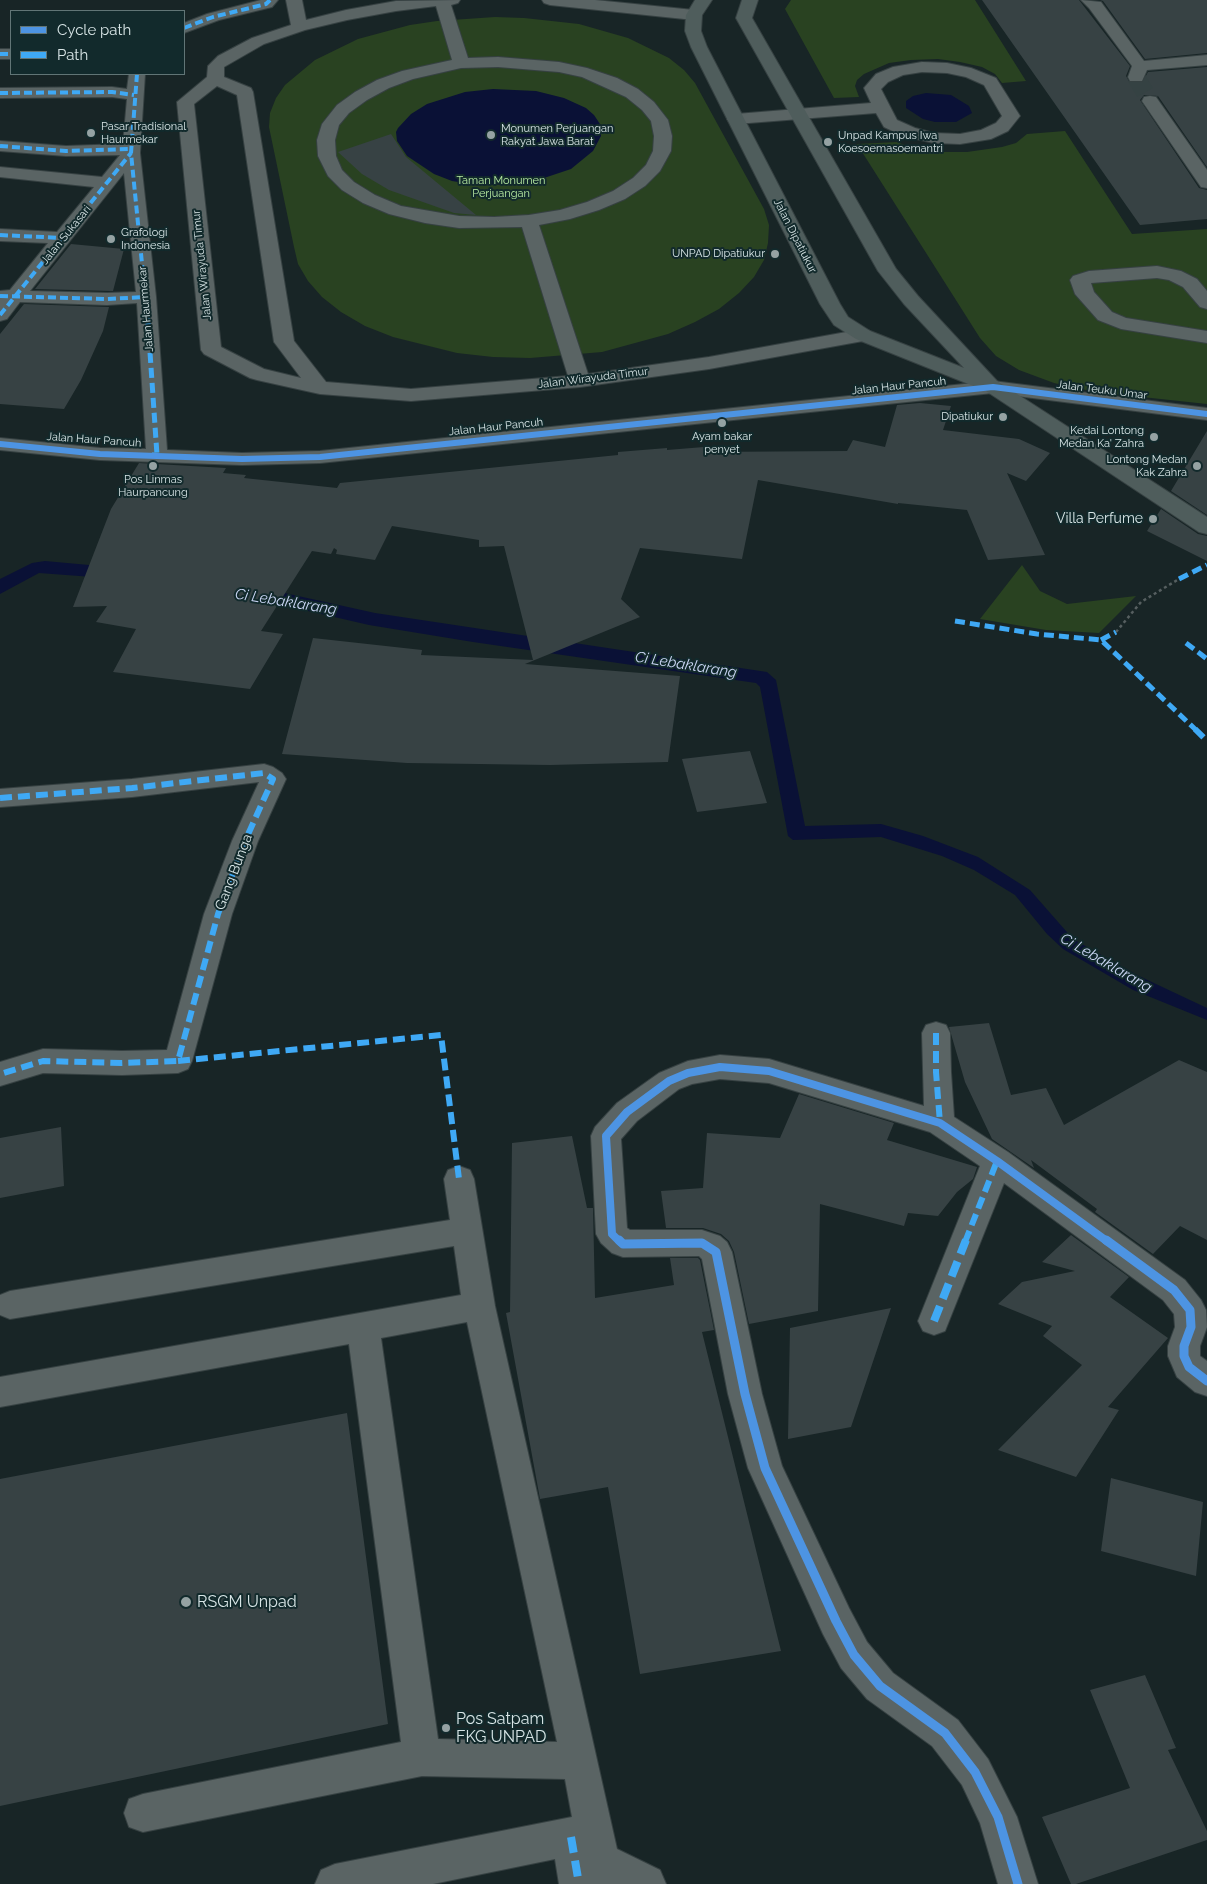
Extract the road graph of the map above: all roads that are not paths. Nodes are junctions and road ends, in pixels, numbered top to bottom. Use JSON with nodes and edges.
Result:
{"nodes":[{"id":1,"x":270,"y":0,"type":"edge"},
{"id":2,"x":294,"y":0,"type":"edge"},
{"id":3,"x":442,"y":0,"type":"edge"},
{"id":4,"x":452,"y":0,"type":"edge"},
{"id":5,"x":550,"y":0,"type":"edge"},
{"id":6,"x":750,"y":0,"type":"edge"},
{"id":7,"x":1089,"y":0,"type":"edge"},
{"id":8,"x":596,"y":2,"type":"edge"},
{"id":9,"x":699,"y":8,"type":"edge"},
{"id":10,"x":299,"y":27,"type":"junction"},
{"id":11,"x":185,"y":28,"type":"edge"},
{"id":12,"x":1207,"y":60,"type":"edge"},
{"id":13,"x":461,"y":63,"type":"junction"},
{"id":14,"x":136,"y":75,"type":"edge"},
{"id":15,"x":215,"y":79,"type":"junction"},
{"id":16,"x":0,"y":93,"type":"edge"},
{"id":17,"x":134,"y":95,"type":"junction"},
{"id":18,"x":1150,"y":101,"type":"tunnel mouth"},
{"id":19,"x":881,"y":107,"type":"junction"},
{"id":20,"x":797,"y":114,"type":"junction"},
{"id":21,"x":736,"y":119,"type":"junction"},
{"id":22,"x":0,"y":146,"type":"edge"},
{"id":23,"x":131,"y":151,"type":"junction"},
{"id":24,"x":0,"y":172,"type":"edge"},
{"id":25,"x":108,"y":183,"type":"junction"},
{"id":26,"x":1207,"y":183,"type":"edge"},
{"id":27,"x":530,"y":221,"type":"junction"},
{"id":28,"x":0,"y":235,"type":"edge"},
{"id":29,"x":63,"y":238,"type":"junction"},
{"id":30,"x":8,"y":296,"type":"edge"},
{"id":31,"x":146,"y":297,"type":"junction"},
{"id":32,"x":1207,"y":303,"type":"edge"},
{"id":33,"x":0,"y":315,"type":"edge"},
{"id":34,"x":863,"y":335,"type":"junction"},
{"id":35,"x":1207,"y":337,"type":"edge"},
{"id":36,"x":580,"y":381,"type":"junction"},
{"id":37,"x":993,"y":387,"type":"junction"},
{"id":38,"x":320,"y":388,"type":"junction"},
{"id":39,"x":1207,"y":414,"type":"edge"},
{"id":40,"x":0,"y":444,"type":"edge"},
{"id":41,"x":157,"y":455,"type":"junction"},
{"id":42,"x":1207,"y":527,"type":"edge"},
{"id":43,"x":0,"y":798,"type":"edge"},
{"id":44,"x":936,"y":1033,"type":"dead end"},
{"id":45,"x":0,"y":1074,"type":"edge"},
{"id":46,"x":940,"y":1123,"type":"junction"},
{"id":47,"x":997,"y":1161,"type":"junction"},
{"id":48,"x":459,"y":1179,"type":"dead end"},
{"id":49,"x":468,"y":1230,"type":"junction"},
{"id":50,"x":10,"y":1304,"type":"dead end"},
{"id":51,"x":479,"y":1306,"type":"junction"},
{"id":52,"x":934,"y":1321,"type":"dead end"},
{"id":53,"x":363,"y":1326,"type":"junction"},
{"id":54,"x":1207,"y":1381,"type":"edge"},
{"id":55,"x":0,"y":1392,"type":"edge"},
{"id":56,"x":422,"y":1757,"type":"junction"},
{"id":57,"x":580,"y":1761,"type":"junction"},
{"id":58,"x":144,"y":1813,"type":"dead end"},
{"id":59,"x":590,"y":1860,"type":"edge"},
{"id":60,"x":335,"y":1884,"type":"edge"},
{"id":61,"x":646,"y":1884,"type":"edge"},
{"id":62,"x":1018,"y":1884,"type":"edge"}],
"edges":[{"from":1,"to":11,"type":"street"},
{"from":2,"to":10,"type":"street"},
{"from":3,"to":4,"type":"street","name":"Jalan Wirayuda Timur"},
{"from":3,"to":10,"type":"street","name":"Jalan Wirayuda Timur"},
{"from":3,"to":13,"type":"street"},
{"from":5,"to":8,"type":"street"},
{"from":6,"to":20,"type":"main road","name":"Jalan Dipatiukur"},
{"from":7,"to":12,"type":"street"},
{"from":8,"to":9,"type":"street"},
{"from":9,"to":21,"type":"main road","name":"Jalan Dipatiukur"},
{"from":10,"to":15,"type":"street","name":"Jalan Wirayuda Timur"},
{"from":13,"to":27,"type":"street"},
{"from":13,"to":27,"type":"street"},
{"from":14,"to":17,"type":"street","name":"Jalan Haurmekar"},
{"from":15,"to":38,"type":"street"},
{"from":15,"to":38,"type":"street","name":"Jalan Wirayuda Timur"},
{"from":16,"to":17,"type":"street"},
{"from":17,"to":23,"type":"street","name":"Jalan Haurmekar"},
{"from":18,"to":26,"type":"street"},
{"from":19,"to":19,"type":"street"},
{"from":19,"to":20,"type":"street"},
{"from":20,"to":21,"type":"street"},
{"from":20,"to":37,"type":"main road","name":"Jalan Dipatiukur"},
{"from":21,"to":34,"type":"main road","name":"Jalan Dipatiukur"},
{"from":22,"to":23,"type":"street"},
{"from":23,"to":25,"type":"street","name":"Jalan Sukasari"},
{"from":23,"to":31,"type":"street","name":"Jalan Haurmekar"},
{"from":24,"to":25,"type":"street"},
{"from":25,"to":29,"type":"street","name":"Jalan Sukasari"},
{"from":27,"to":36,"type":"street"},
{"from":28,"to":29,"type":"street"},
{"from":29,"to":30,"type":"street","name":"Jalan Sukasari"},
{"from":30,"to":31,"type":"street"},
{"from":30,"to":33,"type":"street","name":"Jalan Sukasari"},
{"from":31,"to":41,"type":"street","name":"Jalan Haurmekar"},
{"from":32,"to":35,"type":"street"},
{"from":34,"to":36,"type":"street","name":"Jalan Wirayuda Timur"},
{"from":34,"to":37,"type":"main road","name":"Jalan Dipatiukur"},
{"from":36,"to":38,"type":"street","name":"Jalan Wirayuda Timur"},
{"from":37,"to":39,"type":"street","name":"Jalan Teuku Umar"},
{"from":37,"to":41,"type":"street","name":"Jalan Haur Pancuh"},
{"from":37,"to":42,"type":"main road","name":"Jalan Dipatiukur"},
{"from":40,"to":41,"type":"street","name":"Jalan Haur Pancuh"},
{"from":43,"to":45,"type":"street","name":"Gang Bunga"},
{"from":44,"to":46,"type":"street"},
{"from":46,"to":47,"type":"street"},
{"from":46,"to":62,"type":"street"},
{"from":47,"to":52,"type":"street"},
{"from":47,"to":54,"type":"street"},
{"from":48,"to":49,"type":"street"},
{"from":49,"to":50,"type":"street"},
{"from":49,"to":51,"type":"street"},
{"from":51,"to":53,"type":"street"},
{"from":51,"to":57,"type":"street"},
{"from":53,"to":55,"type":"street"},
{"from":53,"to":56,"type":"street"},
{"from":56,"to":57,"type":"street"},
{"from":56,"to":58,"type":"street"},
{"from":57,"to":59,"type":"street"},
{"from":59,"to":60,"type":"street"},
{"from":59,"to":61,"type":"street"}]}
